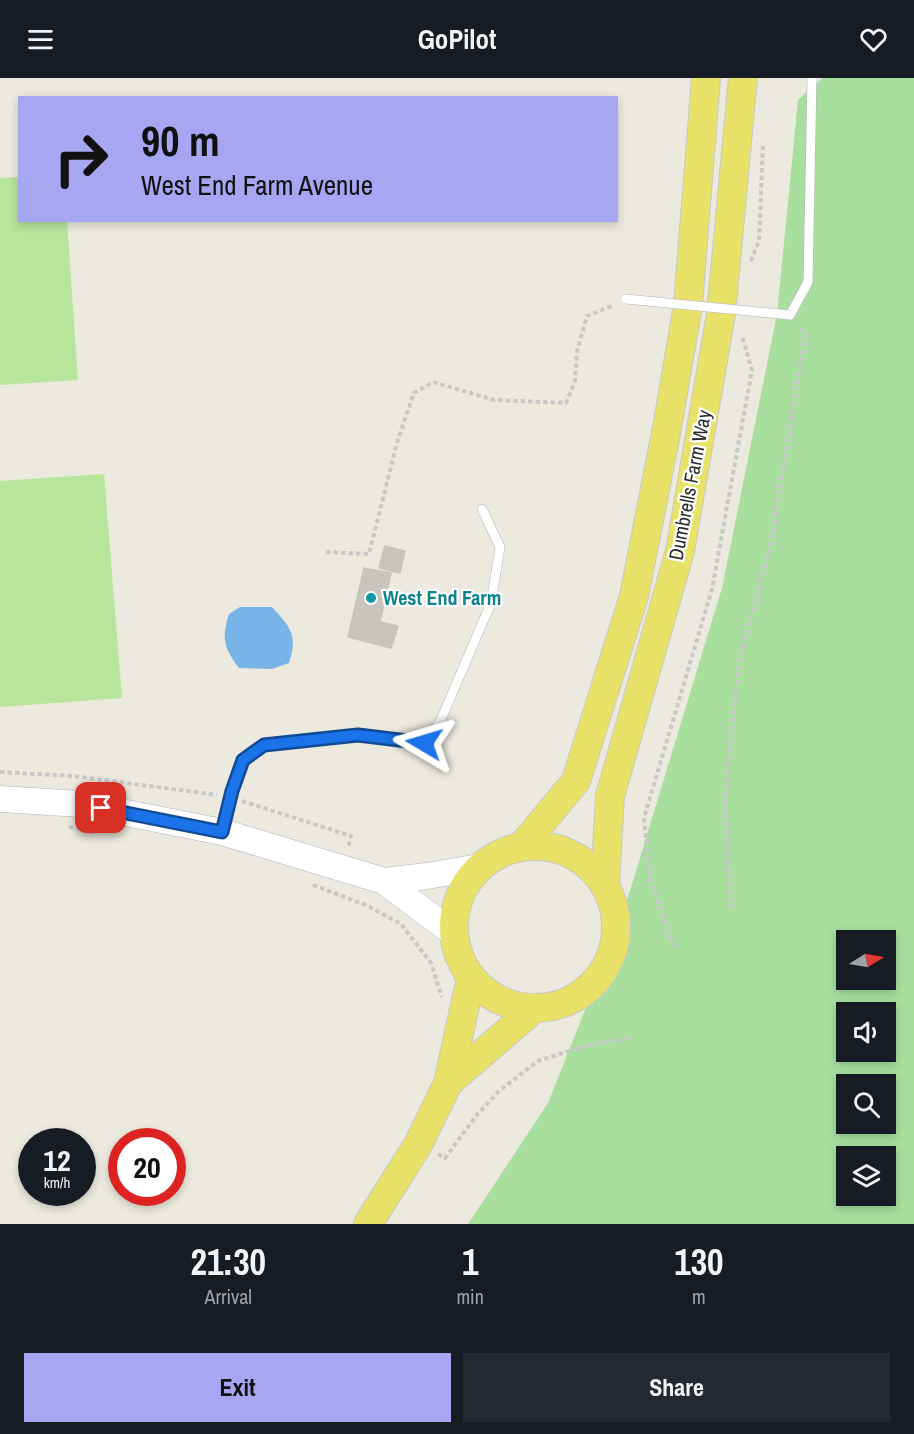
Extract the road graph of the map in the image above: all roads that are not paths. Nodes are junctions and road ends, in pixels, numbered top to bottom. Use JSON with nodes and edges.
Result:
{"nodes":[{"id":1,"x":706,"y":78,"type":"edge"},
{"id":2,"x":743,"y":78,"type":"edge"},
{"id":3,"x":812,"y":78,"type":"edge"},
{"id":4,"x":626,"y":299,"type":"road end"},
{"id":5,"x":482,"y":508,"type":"dead end"},
{"id":6,"x":0,"y":799,"type":"edge"},
{"id":7,"x":222,"y":832,"type":"junction"},
{"id":8,"x":522,"y":846,"type":"junction"},
{"id":9,"x":478,"y":867,"type":"junction"},
{"id":10,"x":384,"y":881,"type":"junction"},
{"id":11,"x":605,"y":885,"type":"junction"},
{"id":12,"x":453,"y":933,"type":"junction"},
{"id":13,"x":471,"y":978,"type":"junction"},
{"id":14,"x":535,"y":1008,"type":"junction"},
{"id":15,"x":448,"y":1083,"type":"junction"},
{"id":16,"x":368,"y":1224,"type":"edge"}],
"edges":[{"from":1,"to":8,"type":"main road","name":"Dumbrells Farm Way"},
{"from":2,"to":11,"type":"main road","name":"Dumbrells Farm Way"},
{"from":3,"to":4,"type":"lane","bridge":true},
{"from":5,"to":7,"type":"lane"},
{"from":6,"to":7,"type":"street"},
{"from":7,"to":10,"type":"street"},
{"from":8,"to":9,"type":"main road"},
{"from":8,"to":11,"type":"main road"},
{"from":9,"to":10,"type":"street"},
{"from":9,"to":12,"type":"main road"},
{"from":10,"to":12,"type":"street"},
{"from":11,"to":14,"type":"main road"},
{"from":12,"to":13,"type":"main road"},
{"from":13,"to":14,"type":"main road"},
{"from":13,"to":15,"type":"main road"},
{"from":14,"to":15,"type":"main road"},
{"from":15,"to":16,"type":"main road"}]}
